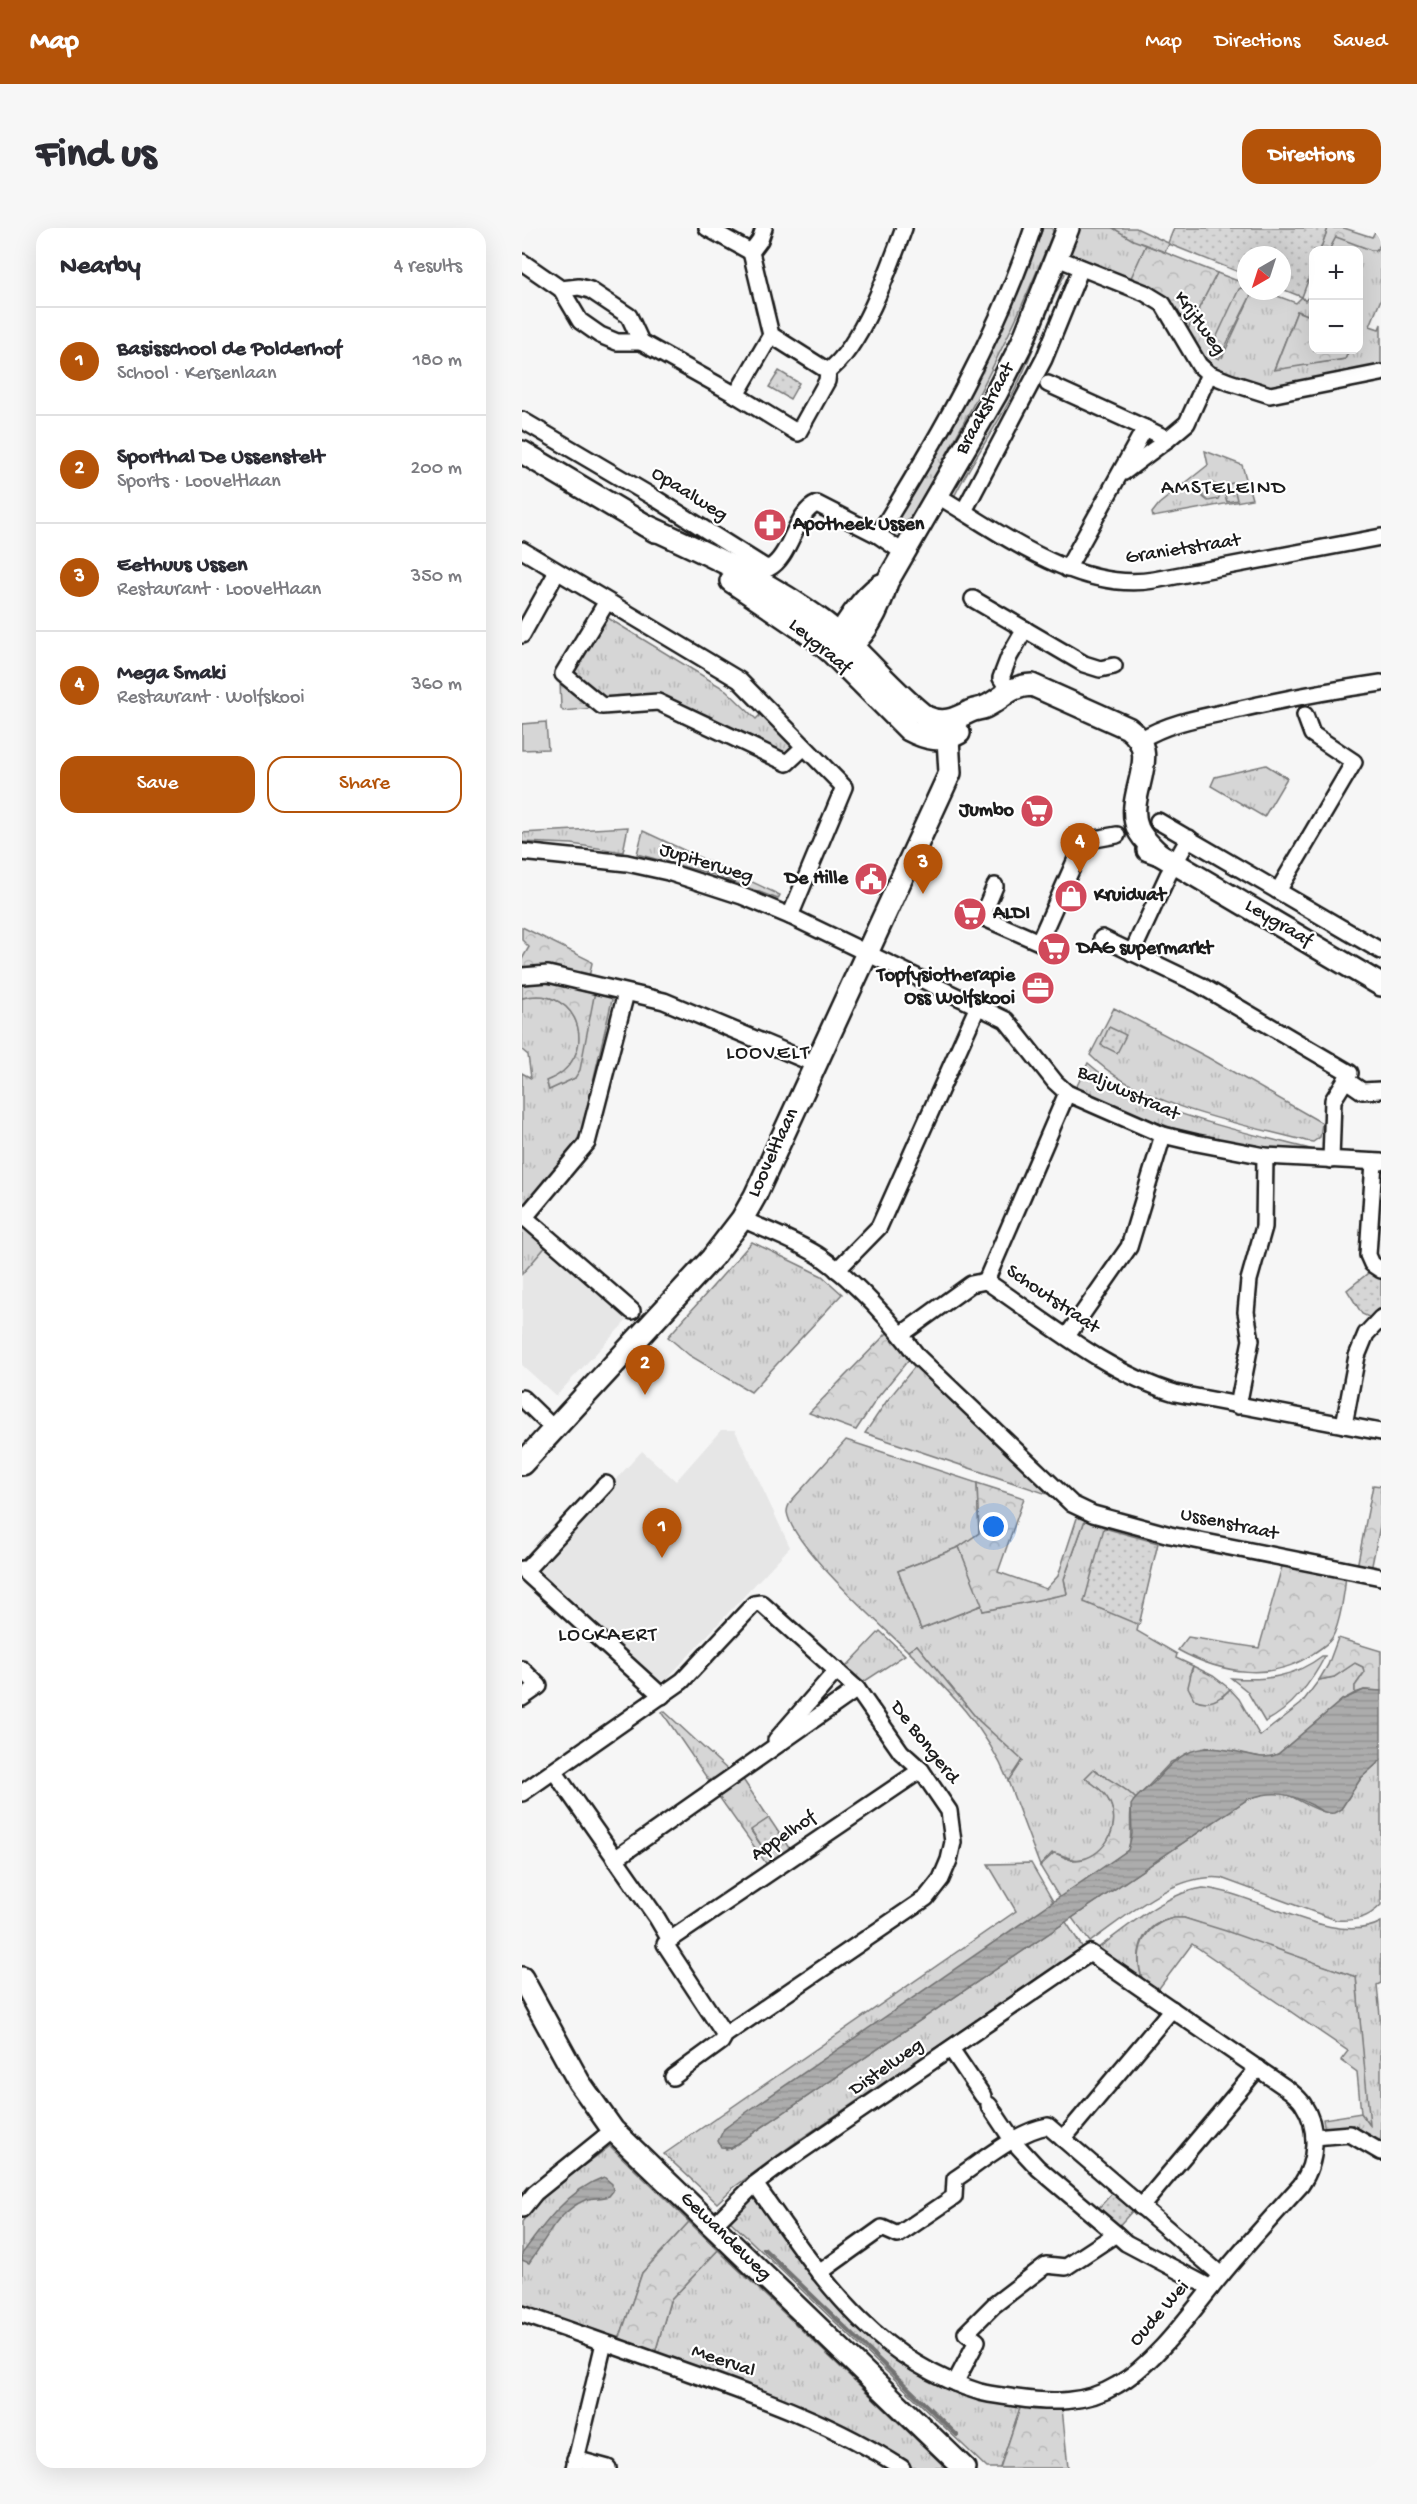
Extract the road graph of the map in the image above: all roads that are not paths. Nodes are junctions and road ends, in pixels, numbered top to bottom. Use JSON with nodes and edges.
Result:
{"nodes":[{"id":1,"x":707,"y":228,"type":"edge"},
{"id":2,"x":764,"y":228,"type":"edge"},
{"id":3,"x":904,"y":228,"type":"edge"},
{"id":4,"x":1033,"y":228,"type":"edge"},
{"id":5,"x":1068,"y":228,"type":"edge"},
{"id":6,"x":751,"y":252,"type":"junction"},
{"id":7,"x":1057,"y":258,"type":"junction"},
{"id":8,"x":522,"y":262,"type":"edge"},
{"id":9,"x":1081,"y":268,"type":"junction"},
{"id":10,"x":561,"y":289,"type":"junction"},
{"id":11,"x":771,"y":335,"type":"junction"},
{"id":12,"x":641,"y":342,"type":"junction"},
{"id":13,"x":828,"y":371,"type":"junction"},
{"id":14,"x":1381,"y":373,"type":"edge"},
{"id":15,"x":1209,"y":374,"type":"junction"},
{"id":16,"x":1048,"y":384,"type":"dead end"},
{"id":17,"x":736,"y":395,"type":"junction"},
{"id":18,"x":522,"y":420,"type":"edge"},
{"id":19,"x":1145,"y":428,"type":"junction"},
{"id":20,"x":1168,"y":440,"type":"junction"},
{"id":21,"x":522,"y":452,"type":"edge"},
{"id":22,"x":1119,"y":476,"type":"junction"},
{"id":23,"x":938,"y":496,"type":"junction"},
{"id":24,"x":964,"y":511,"type":"junction"},
{"id":25,"x":878,"y":535,"type":"junction"},
{"id":26,"x":1381,"y":537,"type":"edge"},
{"id":27,"x":522,"y":550,"type":"edge"},
{"id":28,"x":904,"y":553,"type":"junction"},
{"id":29,"x":1066,"y":569,"type":"junction"},
{"id":30,"x":557,"y":572,"type":"junction"},
{"id":31,"x":973,"y":599,"type":"dead end"},
{"id":32,"x":606,"y":603,"type":"junction"},
{"id":33,"x":1025,"y":629,"type":"junction"},
{"id":34,"x":522,"y":635,"type":"edge"},
{"id":35,"x":841,"y":646,"type":"junction"},
{"id":36,"x":1114,"y":666,"type":"dead end"},
{"id":37,"x":1381,"y":683,"type":"edge"},
{"id":38,"x":1009,"y":690,"type":"junction"},
{"id":39,"x":1319,"y":693,"type":"junction"},
{"id":40,"x":1282,"y":700,"type":"junction"},
{"id":41,"x":1305,"y":715,"type":"junction"},
{"id":42,"x":942,"y":733,"type":"junction"},
{"id":43,"x":1140,"y":740,"type":"junction"},
{"id":44,"x":804,"y":747,"type":"junction"},
{"id":45,"x":1158,"y":821,"type":"dead end"},
{"id":46,"x":1117,"y":835,"type":"dead end"},
{"id":47,"x":1189,"y":838,"type":"junction"},
{"id":48,"x":522,"y":852,"type":"edge"},
{"id":49,"x":1172,"y":856,"type":"junction"},
{"id":50,"x":995,"y":886,"type":"dead end"},
{"id":51,"x":1278,"y":891,"type":"junction"},
{"id":52,"x":790,"y":916,"type":"junction"},
{"id":53,"x":1102,"y":938,"type":"dead end"},
{"id":54,"x":1381,"y":951,"type":"edge"},
{"id":55,"x":1132,"y":953,"type":"junction"},
{"id":56,"x":868,"y":954,"type":"junction"},
{"id":57,"x":522,"y":976,"type":"edge"},
{"id":58,"x":1381,"y":985,"type":"edge"},
{"id":59,"x":626,"y":993,"type":"junction"},
{"id":60,"x":978,"y":1006,"type":"junction"},
{"id":61,"x":815,"y":1064,"type":"junction"},
{"id":62,"x":1346,"y":1080,"type":"junction"},
{"id":63,"x":1381,"y":1090,"type":"edge"},
{"id":64,"x":1067,"y":1093,"type":"junction"},
{"id":65,"x":1163,"y":1135,"type":"junction"},
{"id":66,"x":1265,"y":1156,"type":"junction"},
{"id":67,"x":1331,"y":1160,"type":"junction"},
{"id":68,"x":1377,"y":1162,"type":"edge"},
{"id":69,"x":524,"y":1216,"type":"edge"},
{"id":70,"x":742,"y":1219,"type":"junction"},
{"id":71,"x":837,"y":1270,"type":"junction"},
{"id":72,"x":1381,"y":1270,"type":"edge"},
{"id":73,"x":986,"y":1281,"type":"junction"},
{"id":74,"x":632,"y":1311,"type":"dead end"},
{"id":75,"x":1381,"y":1318,"type":"edge"},
{"id":76,"x":902,"y":1334,"type":"junction"},
{"id":77,"x":1067,"y":1336,"type":"junction"},
{"id":78,"x":522,"y":1398,"type":"edge"},
{"id":79,"x":1238,"y":1406,"type":"junction"},
{"id":80,"x":1344,"y":1425,"type":"junction"},
{"id":81,"x":554,"y":1429,"type":"junction"},
{"id":82,"x":1381,"y":1432,"type":"edge"},
{"id":83,"x":522,"y":1464,"type":"edge"},
{"id":84,"x":606,"y":1484,"type":"dead end"},
{"id":85,"x":523,"y":1570,"type":"edge"},
{"id":86,"x":1381,"y":1577,"type":"edge"},
{"id":87,"x":522,"y":1669,"type":"edge"},
{"id":88,"x":837,"y":1670,"type":"junction"},
{"id":89,"x":858,"y":1689,"type":"junction"},
{"id":90,"x":662,"y":1696,"type":"junction"},
{"id":91,"x":522,"y":1698,"type":"edge"},
{"id":92,"x":766,"y":1753,"type":"junction"},
{"id":93,"x":921,"y":1770,"type":"junction"},
{"id":94,"x":554,"y":1771,"type":"junction"},
{"id":95,"x":524,"y":1787,"type":"edge"},
{"id":96,"x":615,"y":1859,"type":"junction"},
{"id":97,"x":670,"y":1940,"type":"junction"},
{"id":98,"x":1090,"y":1953,"type":"joint"},
{"id":99,"x":522,"y":1978,"type":"edge"},
{"id":100,"x":1172,"y":2008,"type":"junction"},
{"id":101,"x":725,"y":2035,"type":"junction"},
{"id":102,"x":951,"y":2049,"type":"junction"},
{"id":103,"x":1258,"y":2068,"type":"junction"},
{"id":104,"x":672,"y":2077,"type":"dead end"},
{"id":105,"x":613,"y":2130,"type":"junction"},
{"id":106,"x":1314,"y":2137,"type":"junction"},
{"id":107,"x":1063,"y":2139,"type":"junction"},
{"id":108,"x":1013,"y":2140,"type":"junction"},
{"id":109,"x":1381,"y":2152,"type":"edge"},
{"id":110,"x":755,"y":2184,"type":"junction"},
{"id":111,"x":523,"y":2204,"type":"edge"},
{"id":112,"x":1141,"y":2207,"type":"junction"},
{"id":113,"x":713,"y":2226,"type":"junction"},
{"id":114,"x":1116,"y":2234,"type":"junction"},
{"id":115,"x":819,"y":2273,"type":"junction"},
{"id":116,"x":1221,"y":2275,"type":"junction"},
{"id":117,"x":1211,"y":2288,"type":"junction"},
{"id":118,"x":522,"y":2314,"type":"edge"},
{"id":119,"x":604,"y":2343,"type":"junction"},
{"id":120,"x":955,"y":2383,"type":"junction"},
{"id":121,"x":575,"y":2464,"type":"edge"},
{"id":122,"x":608,"y":2468,"type":"edge"},
{"id":123,"x":902,"y":2468,"type":"edge"},
{"id":124,"x":964,"y":2468,"type":"edge"}],
"edges":[{"from":1,"to":6,"type":"street"},
{"from":2,"to":6,"type":"street"},
{"from":3,"to":13,"type":"street"},
{"from":4,"to":25,"type":"street","name":"Braakstraat"},
{"from":5,"to":7,"type":"street","name":"Braakstraat"},
{"from":6,"to":11,"type":"street"},
{"from":7,"to":9,"type":"street","name":"Krijtweg"},
{"from":7,"to":23,"type":"street","name":"Braakstraat"},
{"from":8,"to":10,"type":"street"},
{"from":9,"to":15,"type":"street","name":"Krijtweg"},
{"from":9,"to":24,"type":"street","name":"Braakstraat"},
{"from":10,"to":12,"type":"street"},
{"from":10,"to":12,"type":"street"},
{"from":11,"to":13,"type":"street"},
{"from":11,"to":17,"type":"street"},
{"from":12,"to":17,"type":"street"},
{"from":13,"to":17,"type":"street"},
{"from":14,"to":15,"type":"street","name":"Krijtweg"},
{"from":15,"to":20,"type":"street"},
{"from":16,"to":19,"type":"street"},
{"from":18,"to":25,"type":"street","name":"Opaalweg"},
{"from":19,"to":20,"type":"street"},
{"from":19,"to":22,"type":"street"},
{"from":20,"to":22,"type":"street"},
{"from":21,"to":35,"type":"street","name":"Leygraaf"},
{"from":22,"to":29,"type":"street"},
{"from":23,"to":24,"type":"street","name":"Granietstraat"},
{"from":23,"to":28,"type":"street","name":"Braakstraat"},
{"from":24,"to":29,"type":"street","name":"Granietstraat"},
{"from":25,"to":28,"type":"street","name":"Opaalweg"},
{"from":26,"to":29,"type":"street","name":"Granietstraat"},
{"from":27,"to":30,"type":"street"},
{"from":28,"to":35,"type":"street","name":"Braakstraat"},
{"from":30,"to":32,"type":"street"},
{"from":30,"to":34,"type":"street"},
{"from":31,"to":33,"type":"street"},
{"from":32,"to":44,"type":"street"},
{"from":32,"to":44,"type":"street"},
{"from":33,"to":36,"type":"street"},
{"from":33,"to":38,"type":"street"},
{"from":35,"to":42,"type":"street","name":"Leygraaf"},
{"from":37,"to":39,"type":"street"},
{"from":38,"to":42,"type":"street"},
{"from":38,"to":43,"type":"street"},
{"from":39,"to":40,"type":"street"},
{"from":39,"to":41,"type":"street"},
{"from":40,"to":41,"type":"street"},
{"from":40,"to":43,"type":"street"},
{"from":41,"to":51,"type":"street"},
{"from":42,"to":56,"type":"street","name":"Looveltlaan"},
{"from":43,"to":49,"type":"street","name":"Leygraaf"},
{"from":44,"to":52,"type":"street"},
{"from":45,"to":47,"type":"street","name":"Leygraaf"},
{"from":46,"to":50,"type":"street"},
{"from":47,"to":49,"type":"street"},
{"from":47,"to":51,"type":"street","name":"Leygraaf"},
{"from":48,"to":52,"type":"street","name":"Jupiterweg"},
{"from":49,"to":55,"type":"street"},
{"from":49,"to":58,"type":"street","name":"Leygraaf"},
{"from":51,"to":54,"type":"street","name":"Leygraaf"},
{"from":52,"to":56,"type":"street","name":"Jupiterweg"},
{"from":53,"to":55,"type":"street"},
{"from":55,"to":62,"type":"street"},
{"from":56,"to":60,"type":"street","name":"Baljuwstraat"},
{"from":56,"to":61,"type":"street","name":"Looveltlaan"},
{"from":57,"to":59,"type":"street"},
{"from":59,"to":61,"type":"street"},
{"from":59,"to":69,"type":"street"},
{"from":60,"to":64,"type":"street","name":"Baljuwstraat"},
{"from":60,"to":71,"type":"street"},
{"from":61,"to":70,"type":"street","name":"Looveltlaan"},
{"from":62,"to":63,"type":"street"},
{"from":62,"to":67,"type":"street"},
{"from":64,"to":65,"type":"street","name":"Baljuwstraat"},
{"from":64,"to":73,"type":"street"},
{"from":65,"to":66,"type":"street","name":"Baljuwstraat"},
{"from":65,"to":77,"type":"street"},
{"from":66,"to":67,"type":"street","name":"Baljuwstraat"},
{"from":66,"to":79,"type":"street"},
{"from":67,"to":68,"type":"street","name":"Baljuwstraat"},
{"from":68,"to":72,"type":"street"},
{"from":69,"to":74,"type":"street"},
{"from":70,"to":71,"type":"street"},
{"from":70,"to":81,"type":"street","name":"Looveltlaan"},
{"from":71,"to":76,"type":"street"},
{"from":73,"to":76,"type":"street","name":"Schoutstraat"},
{"from":73,"to":77,"type":"street","name":"Schoutstraat"},
{"from":75,"to":80,"type":"street"},
{"from":76,"to":86,"type":"street","name":"Ussenstraat"},
{"from":77,"to":79,"type":"street","name":"Schoutstraat"},
{"from":78,"to":81,"type":"street"},
{"from":79,"to":80,"type":"street","name":"Schoutstraat"},
{"from":80,"to":82,"type":"street","name":"Schoutstraat"},
{"from":81,"to":83,"type":"street","name":"Looveltlaan"},
{"from":84,"to":85,"type":"street"},
{"from":85,"to":90,"type":"street"},
{"from":87,"to":91,"type":"street"},
{"from":88,"to":89,"type":"street","name":"De Bongerd"},
{"from":88,"to":90,"type":"street","name":"De Bongerd"},
{"from":88,"to":92,"type":"street"},
{"from":89,"to":92,"type":"street"},
{"from":89,"to":93,"type":"street","name":"De Bongerd"},
{"from":90,"to":94,"type":"street"},
{"from":92,"to":96,"type":"street"},
{"from":93,"to":97,"type":"street","name":"Appelhof"},
{"from":93,"to":101,"type":"street","name":"De Bongerd"},
{"from":94,"to":95,"type":"street"},
{"from":94,"to":96,"type":"street"},
{"from":96,"to":97,"type":"street"},
{"from":97,"to":101,"type":"street"},
{"from":98,"to":100,"type":"street","name":"Oude Wei"},
{"from":98,"to":102,"type":"street","name":"Distelweg"},
{"from":99,"to":105,"type":"street","name":"Gewandeweg"},
{"from":100,"to":103,"type":"street","name":"Oude Wei"},
{"from":100,"to":107,"type":"street"},
{"from":101,"to":104,"type":"street","name":"De Bongerd"},
{"from":102,"to":108,"type":"street"},
{"from":102,"to":110,"type":"street","name":"Distelweg"},
{"from":103,"to":106,"type":"street","name":"Oude Wei"},
{"from":103,"to":112,"type":"street"},
{"from":105,"to":111,"type":"street"},
{"from":105,"to":113,"type":"street","name":"Gewandeweg"},
{"from":106,"to":109,"type":"street"},
{"from":106,"to":116,"type":"street","name":"Oude Wei"},
{"from":107,"to":108,"type":"street"},
{"from":107,"to":112,"type":"street"},
{"from":108,"to":114,"type":"street"},
{"from":108,"to":115,"type":"street"},
{"from":110,"to":113,"type":"street","name":"Distelweg"},
{"from":110,"to":115,"type":"street","name":"Oude Wei"},
{"from":112,"to":116,"type":"street"},
{"from":113,"to":124,"type":"street","name":"Gewandeweg"},
{"from":114,"to":117,"type":"street"},
{"from":114,"to":120,"type":"street"},
{"from":115,"to":120,"type":"street","name":"Oude Wei"},
{"from":116,"to":117,"type":"street","name":"Oude Wei"},
{"from":117,"to":120,"type":"street","name":"Oude Wei"},
{"from":118,"to":119,"type":"street","name":"Meerval"},
{"from":119,"to":121,"type":"street"},
{"from":119,"to":123,"type":"street","name":"Meerval"},
{"from":121,"to":122,"type":"street"}]}
